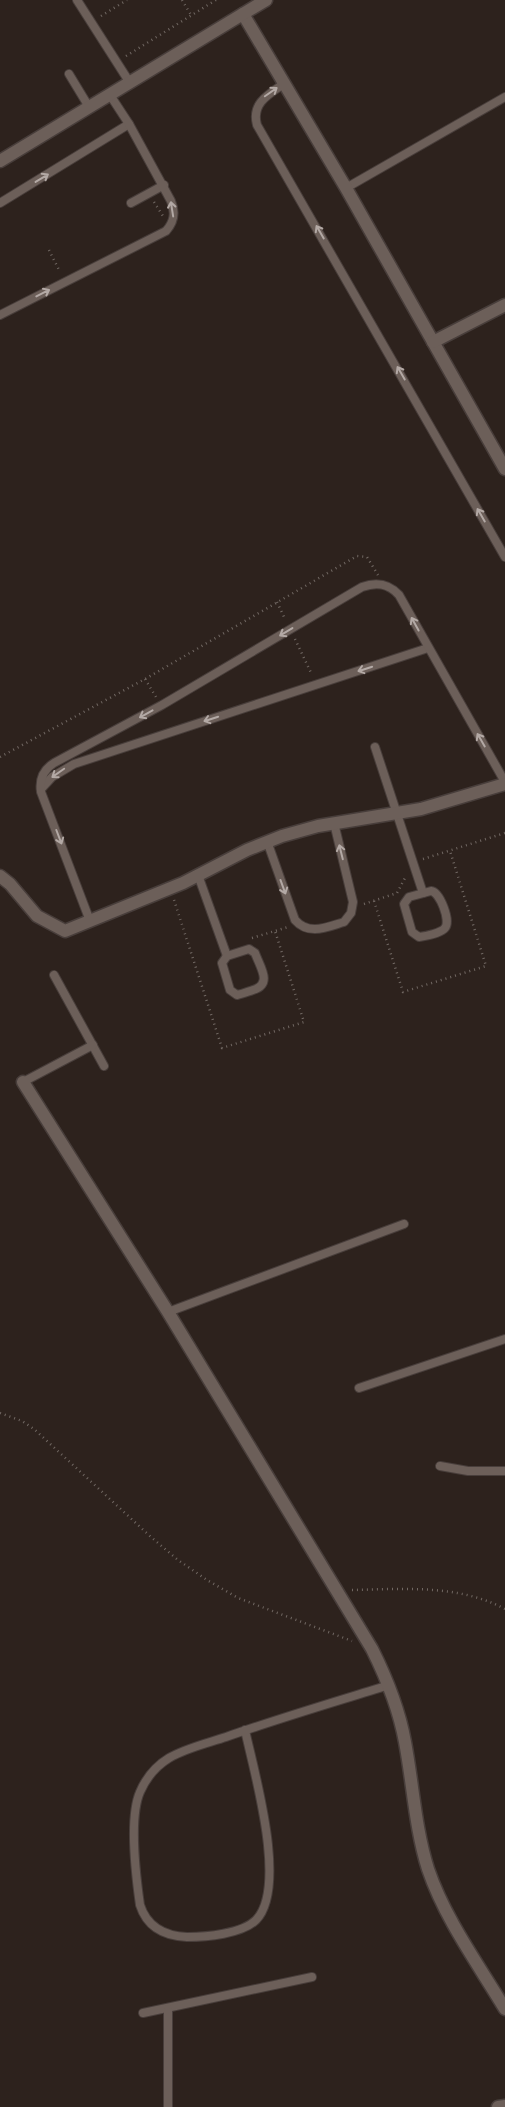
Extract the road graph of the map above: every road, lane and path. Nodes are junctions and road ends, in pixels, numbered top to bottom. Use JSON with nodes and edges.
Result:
{"nodes":[{"id":1,"x":77,"y":0,"type":"edge"},
{"id":2,"x":127,"y":0,"type":"edge"},
{"id":3,"x":182,"y":0,"type":"edge"},
{"id":4,"x":216,"y":0,"type":"edge"},
{"id":5,"x":266,"y":0,"type":"edge"},
{"id":6,"x":243,"y":14,"type":"junction"},
{"id":7,"x":191,"y":15,"type":"junction"},
{"id":8,"x":104,"y":25,"type":"dead end"},
{"id":9,"x":124,"y":57,"type":"dead end"},
{"id":10,"x":69,"y":74,"type":"dead end"},
{"id":11,"x":130,"y":83,"type":"junction"},
{"id":12,"x":285,"y":83,"type":"junction"},
{"id":13,"x":110,"y":95,"type":"junction"},
{"id":14,"x":505,"y":96,"type":"edge"},
{"id":15,"x":89,"y":107,"type":"junction"},
{"id":16,"x":129,"y":124,"type":"junction"},
{"id":17,"x":0,"y":161,"type":"edge"},
{"id":18,"x":164,"y":186,"type":"junction"},
{"id":19,"x":346,"y":188,"type":"junction"},
{"id":20,"x":149,"y":193,"type":"junction"},
{"id":21,"x":0,"y":203,"type":"edge"},
{"id":22,"x":131,"y":203,"type":"dead end"},
{"id":23,"x":172,"y":223,"type":"junction"},
{"id":24,"x":49,"y":250,"type":"dead end"},
{"id":25,"x":65,"y":282,"type":"junction"},
{"id":26,"x":505,"y":305,"type":"edge"},
{"id":27,"x":0,"y":315,"type":"edge"},
{"id":28,"x":433,"y":342,"type":"junction"},
{"id":29,"x":505,"y":468,"type":"edge"},
{"id":30,"x":505,"y":557,"type":"edge"},
{"id":31,"x":383,"y":584,"type":"junction"},
{"id":32,"x":277,"y":602,"type":"junction"},
{"id":33,"x":290,"y":629,"type":"junction"},
{"id":34,"x":428,"y":648,"type":"junction"},
{"id":35,"x":145,"y":679,"type":"junction"},
{"id":36,"x":316,"y":685,"type":"junction"},
{"id":37,"x":162,"y":705,"type":"junction"},
{"id":38,"x":375,"y":746,"type":"dead end"},
{"id":39,"x":0,"y":757,"type":"edge"},
{"id":40,"x":505,"y":783,"type":"edge"},
{"id":41,"x":41,"y":789,"type":"junction"},
{"id":42,"x":397,"y":814,"type":"junction"},
{"id":43,"x":334,"y":823,"type":"junction"},
{"id":44,"x":267,"y":841,"type":"junction"},
{"id":45,"x":198,"y":875,"type":"junction"},
{"id":46,"x":0,"y":876,"type":"edge"},
{"id":47,"x":423,"y":893,"type":"junction"},
{"id":48,"x":90,"y":921,"type":"junction"},
{"id":49,"x":299,"y":924,"type":"junction"},
{"id":50,"x":249,"y":939,"type":"dead end"},
{"id":51,"x":227,"y":956,"type":"junction"},
{"id":52,"x":54,"y":975,"type":"dead end"},
{"id":53,"x":93,"y":1045,"type":"junction"},
{"id":54,"x":104,"y":1066,"type":"dead end"},
{"id":55,"x":23,"y":1082,"type":"joint"},
{"id":56,"x":404,"y":1224,"type":"dead end"},
{"id":57,"x":168,"y":1312,"type":"junction"},
{"id":58,"x":505,"y":1339,"type":"edge"},
{"id":59,"x":359,"y":1388,"type":"dead end"},
{"id":60,"x":0,"y":1413,"type":"edge"},
{"id":61,"x":440,"y":1466,"type":"dead end"},
{"id":62,"x":505,"y":1471,"type":"edge"},
{"id":63,"x":338,"y":1590,"type":"junction"},
{"id":64,"x":505,"y":1609,"type":"edge"},
{"id":65,"x":372,"y":1649,"type":"junction"},
{"id":66,"x":389,"y":1685,"type":"junction"},
{"id":67,"x":245,"y":1730,"type":"junction"},
{"id":68,"x":312,"y":1978,"type":"dead end"},
{"id":69,"x":168,"y":2009,"type":"junction"},
{"id":70,"x":505,"y":2009,"type":"edge"},
{"id":71,"x":143,"y":2014,"type":"dead end"},
{"id":72,"x":505,"y":2106,"type":"edge"},
{"id":73,"x":168,"y":2107,"type":"edge"},
{"id":74,"x":498,"y":2107,"type":"edge"}],
"edges":[{"from":1,"to":11,"type":"lane"},
{"from":2,"to":8,"type":"path"},
{"from":3,"to":7,"type":"path"},
{"from":4,"to":7,"type":"path"},
{"from":5,"to":6,"type":"street"},
{"from":6,"to":11,"type":"street"},
{"from":6,"to":12,"type":"street"},
{"from":7,"to":9,"type":"path"},
{"from":10,"to":15,"type":"lane"},
{"from":11,"to":13,"type":"street"},
{"from":12,"to":19,"type":"street"},
{"from":30,"to":12,"type":"lane","one_way":true},
{"from":13,"to":15,"type":"street"},
{"from":13,"to":16,"type":"lane"},
{"from":14,"to":19,"type":"lane"},
{"from":15,"to":17,"type":"street"},
{"from":16,"to":18,"type":"lane"},
{"from":21,"to":16,"type":"lane","one_way":true},
{"from":18,"to":20,"type":"lane"},
{"from":23,"to":18,"type":"lane","one_way":true},
{"from":19,"to":28,"type":"street"},
{"from":20,"to":22,"type":"lane"},
{"from":20,"to":23,"type":"path"},
{"from":23,"to":25,"type":"lane"},
{"from":24,"to":25,"type":"path"},
{"from":27,"to":25,"type":"lane","one_way":true},
{"from":26,"to":28,"type":"street"},
{"from":28,"to":29,"type":"street"},
{"from":31,"to":32,"type":"path"},
{"from":31,"to":33,"type":"lane"},
{"from":34,"to":31,"type":"lane","one_way":true},
{"from":32,"to":33,"type":"path"},
{"from":32,"to":35,"type":"path"},
{"from":33,"to":36,"type":"path"},
{"from":33,"to":37,"type":"lane","one_way":true},
{"from":34,"to":36,"type":"lane","one_way":true},
{"from":40,"to":34,"type":"lane","one_way":true},
{"from":35,"to":37,"type":"path"},
{"from":35,"to":39,"type":"path"},
{"from":36,"to":41,"type":"lane","one_way":true},
{"from":37,"to":41,"type":"lane","one_way":true},
{"from":38,"to":42,"type":"lane"},
{"from":40,"to":42,"type":"street"},
{"from":41,"to":48,"type":"lane","one_way":true},
{"from":42,"to":43,"type":"street"},
{"from":42,"to":47,"type":"lane"},
{"from":43,"to":44,"type":"street"},
{"from":49,"to":43,"type":"lane","one_way":true},
{"from":44,"to":45,"type":"street"},
{"from":44,"to":49,"type":"lane","one_way":true},
{"from":45,"to":48,"type":"street"},
{"from":45,"to":51,"type":"lane"},
{"from":46,"to":48,"type":"street"},
{"from":47,"to":47,"type":"lane"},
{"from":49,"to":50,"type":"path"},
{"from":51,"to":51,"type":"lane"},
{"from":52,"to":53,"type":"lane"},
{"from":53,"to":54,"type":"lane"},
{"from":53,"to":55,"type":"lane"},
{"from":55,"to":57,"type":"street"},
{"from":56,"to":57,"type":"lane"},
{"from":57,"to":63,"type":"street"},
{"from":58,"to":59,"type":"lane"},
{"from":60,"to":65,"type":"path"},
{"from":61,"to":62,"type":"lane"},
{"from":63,"to":64,"type":"path"},
{"from":63,"to":65,"type":"street"},
{"from":65,"to":66,"type":"street"},
{"from":66,"to":67,"type":"lane"},
{"from":66,"to":70,"type":"street"},
{"from":67,"to":67,"type":"lane"},
{"from":68,"to":69,"type":"lane"},
{"from":69,"to":71,"type":"lane"},
{"from":69,"to":73,"type":"lane"},
{"from":72,"to":74,"type":"street"}]}
